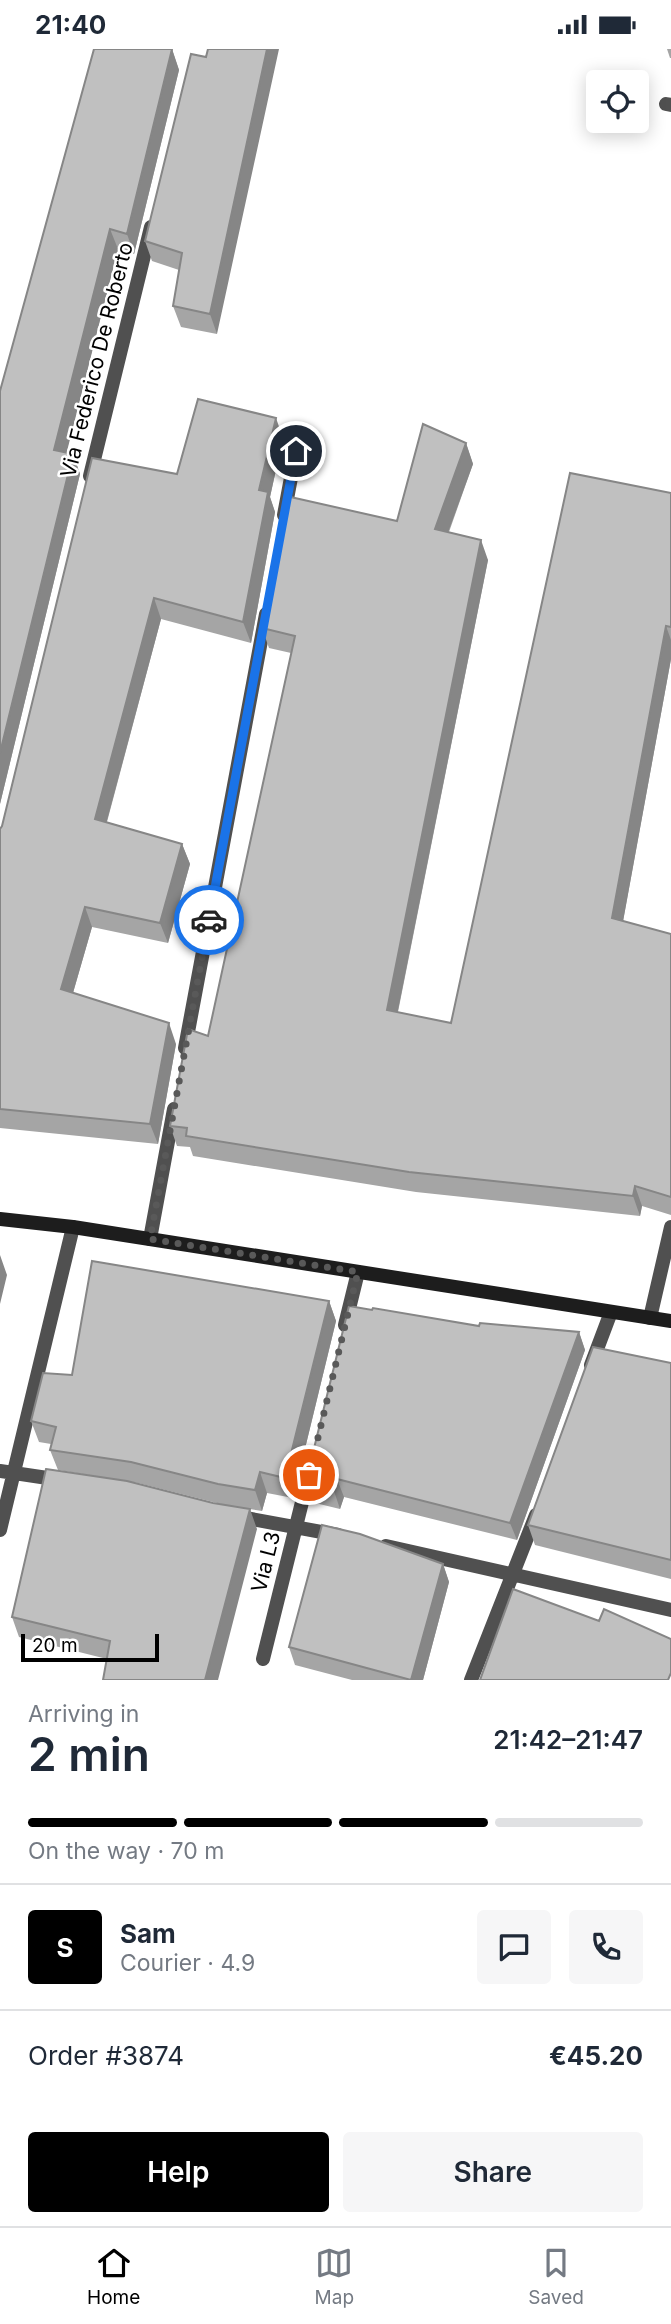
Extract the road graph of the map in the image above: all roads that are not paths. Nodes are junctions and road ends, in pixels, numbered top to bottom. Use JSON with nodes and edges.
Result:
{"nodes":[{"id":1,"x":155,"y":211,"type":"edge"},
{"id":2,"x":296,"y":451,"type":"dead end"},
{"id":3,"x":86,"y":493,"type":"edge"},
{"id":4,"x":281,"y":532,"type":"edge"},
{"id":5,"x":268,"y":600,"type":"edge"},
{"id":6,"x":183,"y":1063,"type":"edge"},
{"id":7,"x":178,"y":1090,"type":"edge"},
{"id":8,"x":0,"y":1219,"type":"edge"},
{"id":9,"x":73,"y":1227,"type":"junction"},
{"id":10,"x":671,"y":1227,"type":"edge"},
{"id":11,"x":150,"y":1239,"type":"junction"},
{"id":12,"x":358,"y":1272,"type":"junction"},
{"id":13,"x":611,"y":1312,"type":"junction"},
{"id":14,"x":650,"y":1318,"type":"junction"},
{"id":15,"x":671,"y":1321,"type":"edge"},
{"id":16,"x":342,"y":1339,"type":"edge"},
{"id":17,"x":588,"y":1375,"type":"edge"},
{"id":18,"x":312,"y":1459,"type":"edge"},
{"id":19,"x":7,"y":1472,"type":"edge"},
{"id":20,"x":70,"y":1482,"type":"edge"},
{"id":21,"x":542,"y":1500,"type":"edge"},
{"id":22,"x":223,"y":1514,"type":"edge"},
{"id":23,"x":296,"y":1526,"type":"junction"},
{"id":24,"x":0,"y":1530,"type":"edge"},
{"id":25,"x":348,"y":1538,"type":"edge"},
{"id":26,"x":374,"y":1543,"type":"edge"},
{"id":27,"x":514,"y":1575,"type":"junction"},
{"id":28,"x":671,"y":1610,"type":"edge"},
{"id":29,"x":263,"y":1659,"type":"dead end"},
{"id":30,"x":471,"y":1680,"type":"edge"}],
"edges":[{"from":1,"to":3,"type":"street","name":"Via Federico De Roberto"},
{"from":2,"to":4,"type":"street"},
{"from":5,"to":6,"type":"street"},
{"from":7,"to":11,"type":"street"},
{"from":8,"to":9,"type":"main road"},
{"from":9,"to":11,"type":"main road"},
{"from":9,"to":19,"type":"street"},
{"from":10,"to":14,"type":"street"},
{"from":11,"to":12,"type":"main road"},
{"from":12,"to":13,"type":"main road"},
{"from":12,"to":16,"type":"street"},
{"from":13,"to":14,"type":"main road"},
{"from":13,"to":17,"type":"street"},
{"from":14,"to":15,"type":"main road"},
{"from":18,"to":23,"type":"street","name":"Via L3"},
{"from":19,"to":20,"type":"street"},
{"from":19,"to":24,"type":"street"},
{"from":21,"to":27,"type":"street"},
{"from":22,"to":23,"type":"street"},
{"from":23,"to":25,"type":"street"},
{"from":23,"to":29,"type":"street","name":"Via L3"},
{"from":26,"to":27,"type":"street"},
{"from":27,"to":28,"type":"street"},
{"from":27,"to":30,"type":"street"}]}
